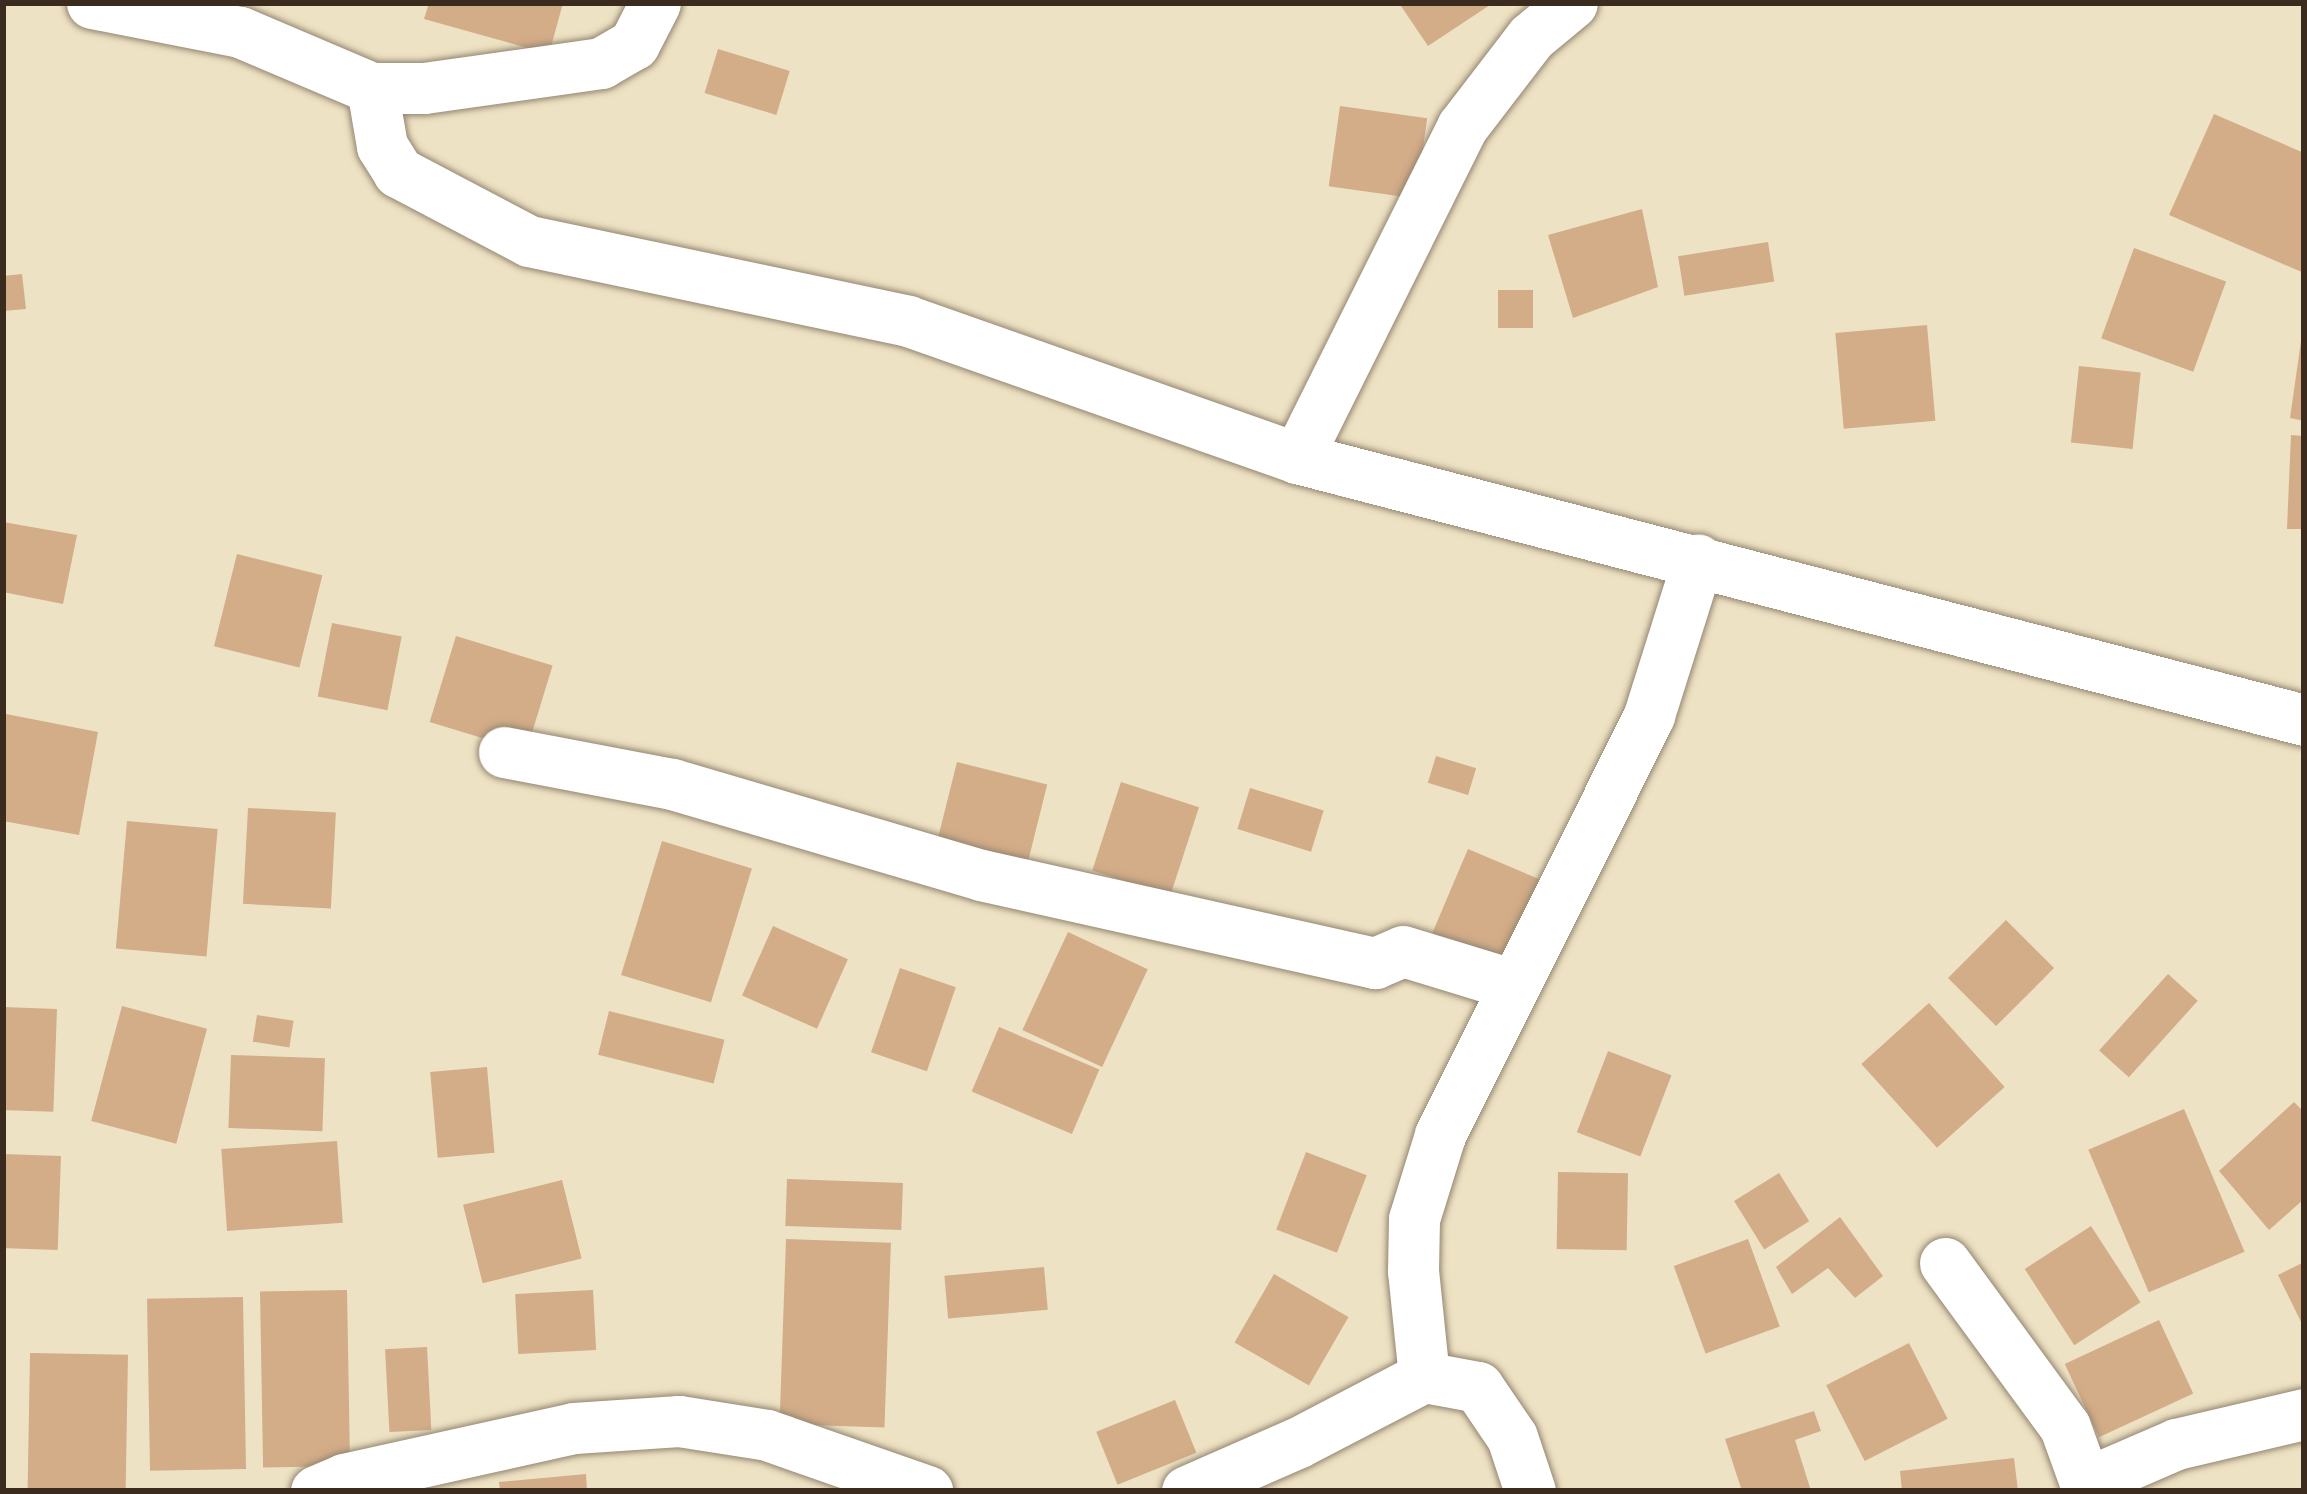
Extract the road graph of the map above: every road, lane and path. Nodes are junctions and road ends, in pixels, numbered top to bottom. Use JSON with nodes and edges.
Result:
{"nodes":[{"id":1,"x":92,"y":3,"type":"edge"},
{"id":2,"x":655,"y":3,"type":"edge"},
{"id":3,"x":1572,"y":3,"type":"edge"},
{"id":4,"x":372,"y":88,"type":"junction"},
{"id":5,"x":1297,"y":458,"type":"junction"},
{"id":6,"x":1698,"y":560,"type":"junction"},
{"id":7,"x":2304,"y":720,"type":"edge"},
{"id":8,"x":504,"y":752,"type":"dead end"},
{"id":9,"x":1514,"y":986,"type":"junction"},
{"id":10,"x":1945,"y":1263,"type":"dead end"},
{"id":11,"x":1424,"y":1377,"type":"junction"},
{"id":12,"x":2304,"y":1414,"type":"edge"},
{"id":13,"x":2087,"y":1487,"type":"edge"},
{"id":14,"x":316,"y":1491,"type":"edge"},
{"id":15,"x":927,"y":1491,"type":"edge"},
{"id":16,"x":1186,"y":1491,"type":"edge"},
{"id":17,"x":1530,"y":1491,"type":"edge"}],
"edges":[{"from":1,"to":4,"type":"street"},
{"from":2,"to":4,"type":"street"},
{"from":3,"to":5,"type":"street"},
{"from":4,"to":5,"type":"street"},
{"from":5,"to":6,"type":"street"},
{"from":6,"to":7,"type":"street"},
{"from":6,"to":9,"type":"street"},
{"from":8,"to":9,"type":"street"},
{"from":9,"to":11,"type":"street"},
{"from":10,"to":13,"type":"street"},
{"from":11,"to":16,"type":"street"},
{"from":11,"to":17,"type":"street"},
{"from":12,"to":13,"type":"street"},
{"from":14,"to":15,"type":"street"}]}
